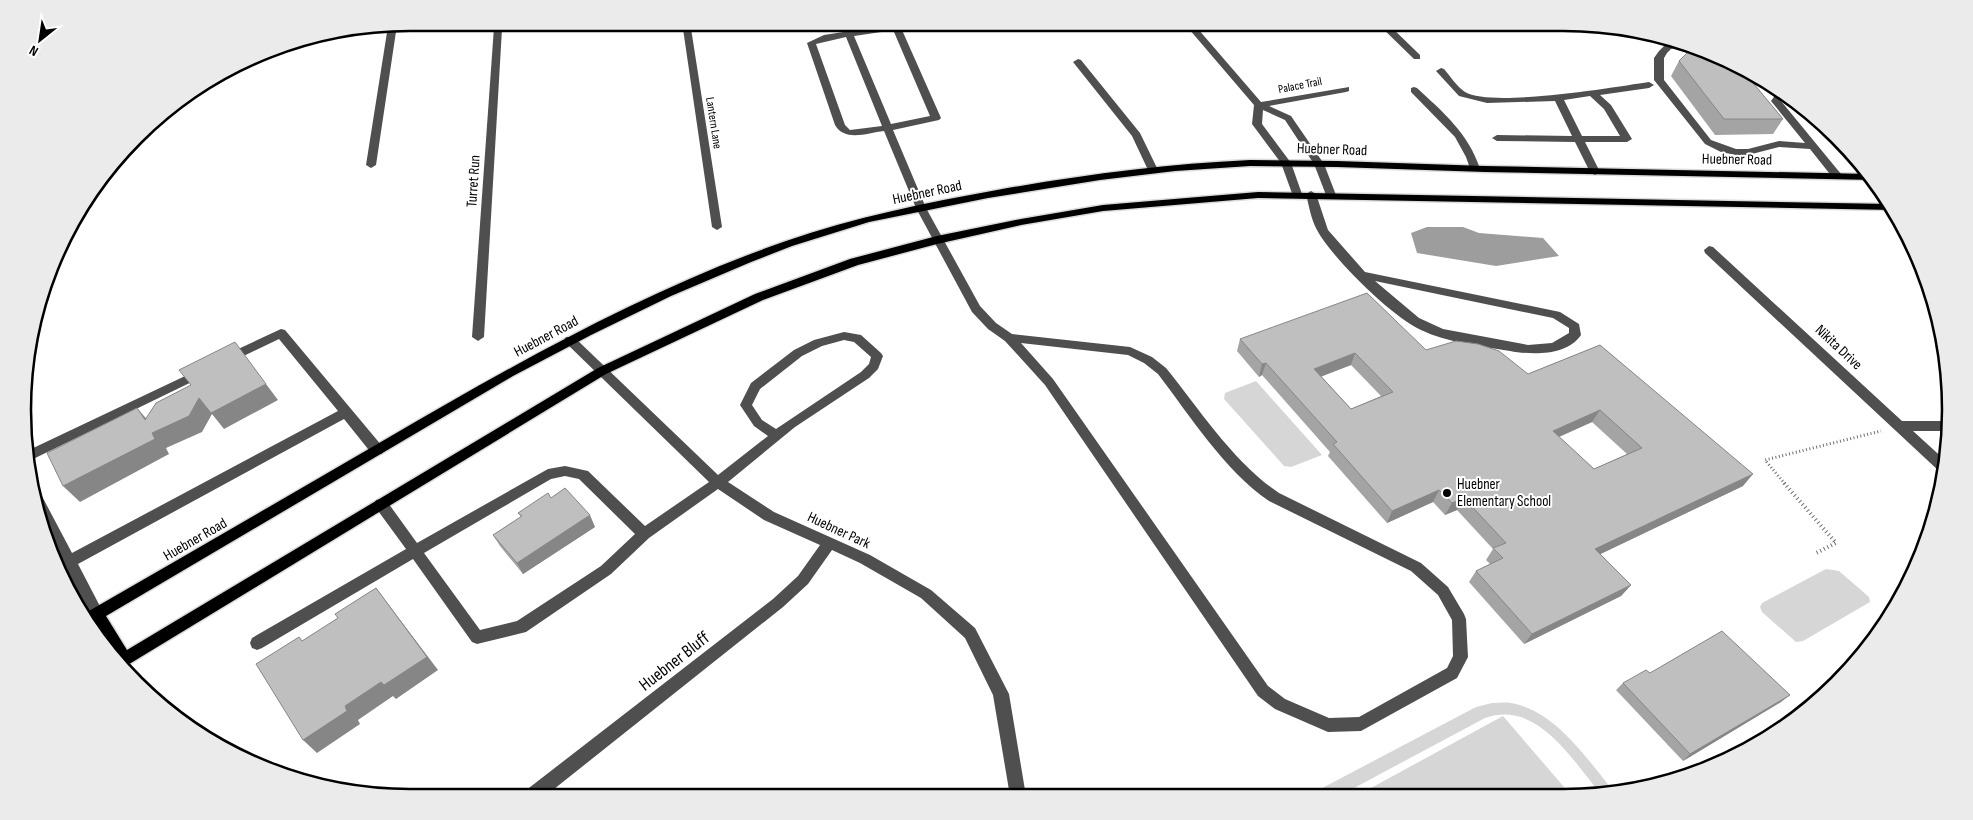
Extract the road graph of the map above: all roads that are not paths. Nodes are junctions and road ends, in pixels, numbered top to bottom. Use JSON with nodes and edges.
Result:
{"nodes":[{"id":1,"x":498,"y":31,"type":"edge"},
{"id":2,"x":687,"y":31,"type":"edge"},
{"id":3,"x":868,"y":31,"type":"edge"},
{"id":4,"x":898,"y":31,"type":"edge"},
{"id":5,"x":1195,"y":31,"type":"edge"},
{"id":6,"x":1390,"y":31,"type":"edge"},
{"id":7,"x":393,"y":32,"type":"edge"},
{"id":8,"x":849,"y":34,"type":"junction"},
{"id":9,"x":1670,"y":47,"type":"edge"},
{"id":10,"x":1417,"y":57,"type":"dead end"},
{"id":11,"x":1078,"y":62,"type":"dead end"},
{"id":12,"x":1441,"y":71,"type":"dead end"},
{"id":13,"x":1649,"y":85,"type":"dead end"},
{"id":14,"x":1346,"y":89,"type":"dead end"},
{"id":15,"x":1414,"y":90,"type":"dead end"},
{"id":16,"x":1593,"y":94,"type":"junction"},
{"id":17,"x":1558,"y":98,"type":"junction"},
{"id":18,"x":1778,"y":98,"type":"edge"},
{"id":19,"x":1259,"y":105,"type":"junction"},
{"id":20,"x":888,"y":128,"type":"junction"},
{"id":21,"x":1497,"y":138,"type":"dead end"},
{"id":22,"x":1578,"y":139,"type":"junction"},
{"id":23,"x":1812,"y":146,"type":"junction"},
{"id":24,"x":1286,"y":163,"type":"junction"},
{"id":25,"x":1318,"y":164,"type":"junction"},
{"id":26,"x":371,"y":165,"type":"dead end"},
{"id":27,"x":1475,"y":169,"type":"junction"},
{"id":28,"x":1153,"y":170,"type":"junction"},
{"id":29,"x":1595,"y":172,"type":"junction"},
{"id":30,"x":1837,"y":176,"type":"junction"},
{"id":31,"x":1861,"y":177,"type":"edge"},
{"id":32,"x":1296,"y":194,"type":"junction"},
{"id":33,"x":1311,"y":194,"type":"junction"},
{"id":34,"x":1331,"y":195,"type":"junction"},
{"id":35,"x":1882,"y":207,"type":"edge"},
{"id":36,"x":921,"y":208,"type":"junction"},
{"id":37,"x":717,"y":227,"type":"dead end"},
{"id":38,"x":937,"y":240,"type":"junction"},
{"id":39,"x":1710,"y":250,"type":"dead end"},
{"id":40,"x":1363,"y":275,"type":"junction"},
{"id":41,"x":478,"y":337,"type":"dead end"},
{"id":42,"x":1009,"y":338,"type":"junction"},
{"id":43,"x":570,"y":340,"type":"junction"},
{"id":44,"x":602,"y":371,"type":"junction"},
{"id":45,"x":346,"y":412,"type":"junction"},
{"id":46,"x":1901,"y":426,"type":"junction"},
{"id":47,"x":1941,"y":426,"type":"edge"},
{"id":48,"x":776,"y":435,"type":"junction"},
{"id":49,"x":377,"y":450,"type":"junction"},
{"id":50,"x":34,"y":454,"type":"edge"},
{"id":51,"x":1938,"y":462,"type":"edge"},
{"id":52,"x":719,"y":482,"type":"junction"},
{"id":53,"x":381,"y":504,"type":"junction"},
{"id":54,"x":47,"y":519,"type":"edge"},
{"id":55,"x":644,"y":534,"type":"junction"},
{"id":56,"x":829,"y":543,"type":"junction"},
{"id":57,"x":416,"y":552,"type":"junction"},
{"id":58,"x":70,"y":561,"type":"junction"},
{"id":59,"x":88,"y":608,"type":"edge"},
{"id":60,"x":93,"y":616,"type":"edge"},
{"id":61,"x":257,"y":644,"type":"dead end"},
{"id":62,"x":124,"y":659,"type":"edge"},
{"id":63,"x":541,"y":789,"type":"edge"},
{"id":64,"x":1017,"y":789,"type":"edge"}],
"edges":[{"from":1,"to":41,"type":"street","name":"Turret Run"},
{"from":2,"to":37,"type":"street","name":"Lantern Lane"},
{"from":3,"to":8,"type":"street"},
{"from":4,"to":20,"type":"street"},
{"from":5,"to":19,"type":"street"},
{"from":6,"to":10,"type":"street"},
{"from":7,"to":26,"type":"street"},
{"from":8,"to":20,"type":"street"},
{"from":8,"to":20,"type":"street"},
{"from":9,"to":23,"type":"street"},
{"from":11,"to":28,"type":"street"},
{"from":12,"to":17,"type":"street"},
{"from":13,"to":16,"type":"street"},
{"from":14,"to":19,"type":"street","name":"Palace Trail"},
{"from":15,"to":27,"type":"street"},
{"from":16,"to":17,"type":"street"},
{"from":16,"to":22,"type":"street"},
{"from":17,"to":22,"type":"street"},
{"from":18,"to":23,"type":"street"},
{"from":19,"to":24,"type":"street"},
{"from":19,"to":25,"type":"street"},
{"from":20,"to":36,"type":"street"},
{"from":21,"to":22,"type":"street"},
{"from":22,"to":29,"type":"street"},
{"from":23,"to":30,"type":"street"},
{"from":24,"to":25,"type":"main road","name":"Huebner Road"},
{"from":24,"to":28,"type":"main road","name":"Huebner Road"},
{"from":24,"to":32,"type":"street"},
{"from":25,"to":27,"type":"main road","name":"Huebner Road"},
{"from":25,"to":34,"type":"street"},
{"from":27,"to":29,"type":"main road","name":"Huebner Road"},
{"from":28,"to":36,"type":"main road","name":"Huebner Road"},
{"from":29,"to":30,"type":"main road","name":"Huebner Road"},
{"from":30,"to":31,"type":"main road","name":"Huebner Road"},
{"from":32,"to":33,"type":"main road"},
{"from":32,"to":38,"type":"main road"},
{"from":33,"to":34,"type":"main road"},
{"from":33,"to":40,"type":"street"},
{"from":34,"to":35,"type":"main road"},
{"from":36,"to":38,"type":"street"},
{"from":36,"to":43,"type":"main road","name":"Huebner Road"},
{"from":38,"to":42,"type":"street"},
{"from":38,"to":44,"type":"main road"},
{"from":39,"to":46,"type":"street","name":"Nikita Drive"},
{"from":40,"to":40,"type":"street"},
{"from":42,"to":42,"type":"street"},
{"from":43,"to":44,"type":"street","name":"Huebner Park"},
{"from":43,"to":49,"type":"main road","name":"Huebner Road"},
{"from":44,"to":52,"type":"street","name":"Huebner Park"},
{"from":44,"to":53,"type":"main road"},
{"from":45,"to":49,"type":"street"},
{"from":45,"to":50,"type":"street"},
{"from":45,"to":58,"type":"street"},
{"from":46,"to":47,"type":"street"},
{"from":46,"to":51,"type":"street","name":"Nikita Drive"},
{"from":48,"to":48,"type":"street"},
{"from":48,"to":52,"type":"street"},
{"from":49,"to":60,"type":"main road","name":"Huebner Road"},
{"from":52,"to":55,"type":"street"},
{"from":52,"to":56,"type":"street","name":"Huebner Park"},
{"from":53,"to":57,"type":"street"},
{"from":53,"to":62,"type":"main road"},
{"from":54,"to":58,"type":"street"},
{"from":55,"to":57,"type":"street"},
{"from":55,"to":57,"type":"street"},
{"from":56,"to":63,"type":"street","name":"Huebner Bluff"},
{"from":56,"to":64,"type":"street","name":"Huebner Park"},
{"from":57,"to":61,"type":"street"},
{"from":58,"to":59,"type":"street"}]}
